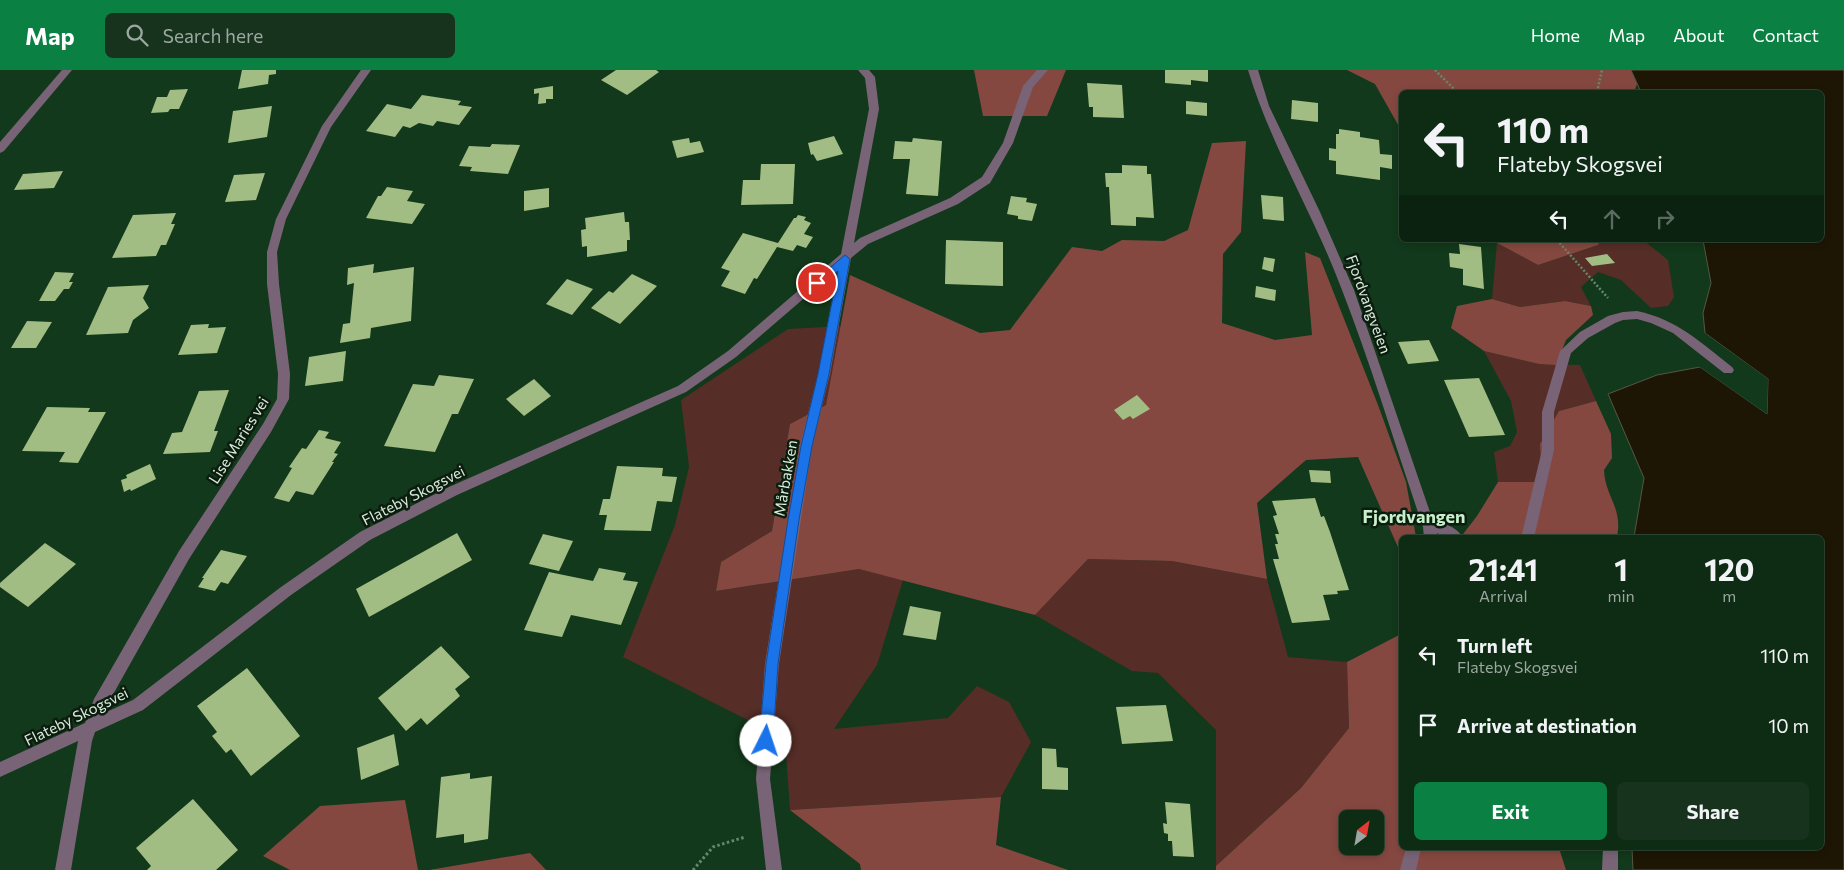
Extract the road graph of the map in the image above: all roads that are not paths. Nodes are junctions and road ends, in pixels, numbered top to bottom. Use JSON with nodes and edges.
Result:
{"nodes":[{"id":1,"x":67,"y":70,"type":"edge"},
{"id":2,"x":366,"y":70,"type":"edge"},
{"id":3,"x":863,"y":70,"type":"edge"},
{"id":4,"x":1043,"y":70,"type":"edge"},
{"id":5,"x":1253,"y":70,"type":"edge"},
{"id":6,"x":0,"y":149,"type":"edge"},
{"id":7,"x":845,"y":259,"type":"junction"},
{"id":8,"x":1728,"y":370,"type":"dead end"},
{"id":9,"x":1430,"y":532,"type":"edge"},
{"id":10,"x":1452,"y":535,"type":"edge"},
{"id":11,"x":1528,"y":535,"type":"edge"},
{"id":12,"x":89,"y":728,"type":"junction"},
{"id":13,"x":0,"y":770,"type":"edge"},
{"id":14,"x":1413,"y":850,"type":"edge"},
{"id":15,"x":1611,"y":850,"type":"edge"},
{"id":16,"x":63,"y":870,"type":"edge"},
{"id":17,"x":774,"y":870,"type":"edge"},
{"id":18,"x":1408,"y":870,"type":"edge"},
{"id":19,"x":1610,"y":870,"type":"edge"}],
"edges":[{"from":1,"to":6,"type":"street"},
{"from":2,"to":12,"type":"street","name":"Lise Maries vei"},
{"from":3,"to":7,"type":"street","name":"Mårbakken"},
{"from":4,"to":7,"type":"street","name":"Flateby Skogsvei"},
{"from":5,"to":9,"type":"street","name":"Fjordvangveien"},
{"from":7,"to":12,"type":"street","name":"Flateby Skogsvei"},
{"from":7,"to":17,"type":"street","name":"Mårbakken"},
{"from":8,"to":11,"type":"street"},
{"from":9,"to":10,"type":"street","name":"Fjordvangveien"},
{"from":12,"to":13,"type":"street","name":"Flateby Skogsvei"},
{"from":12,"to":16,"type":"street","name":"Lise Maries vei"},
{"from":14,"to":18,"type":"street"},
{"from":15,"to":19,"type":"street"}]}
